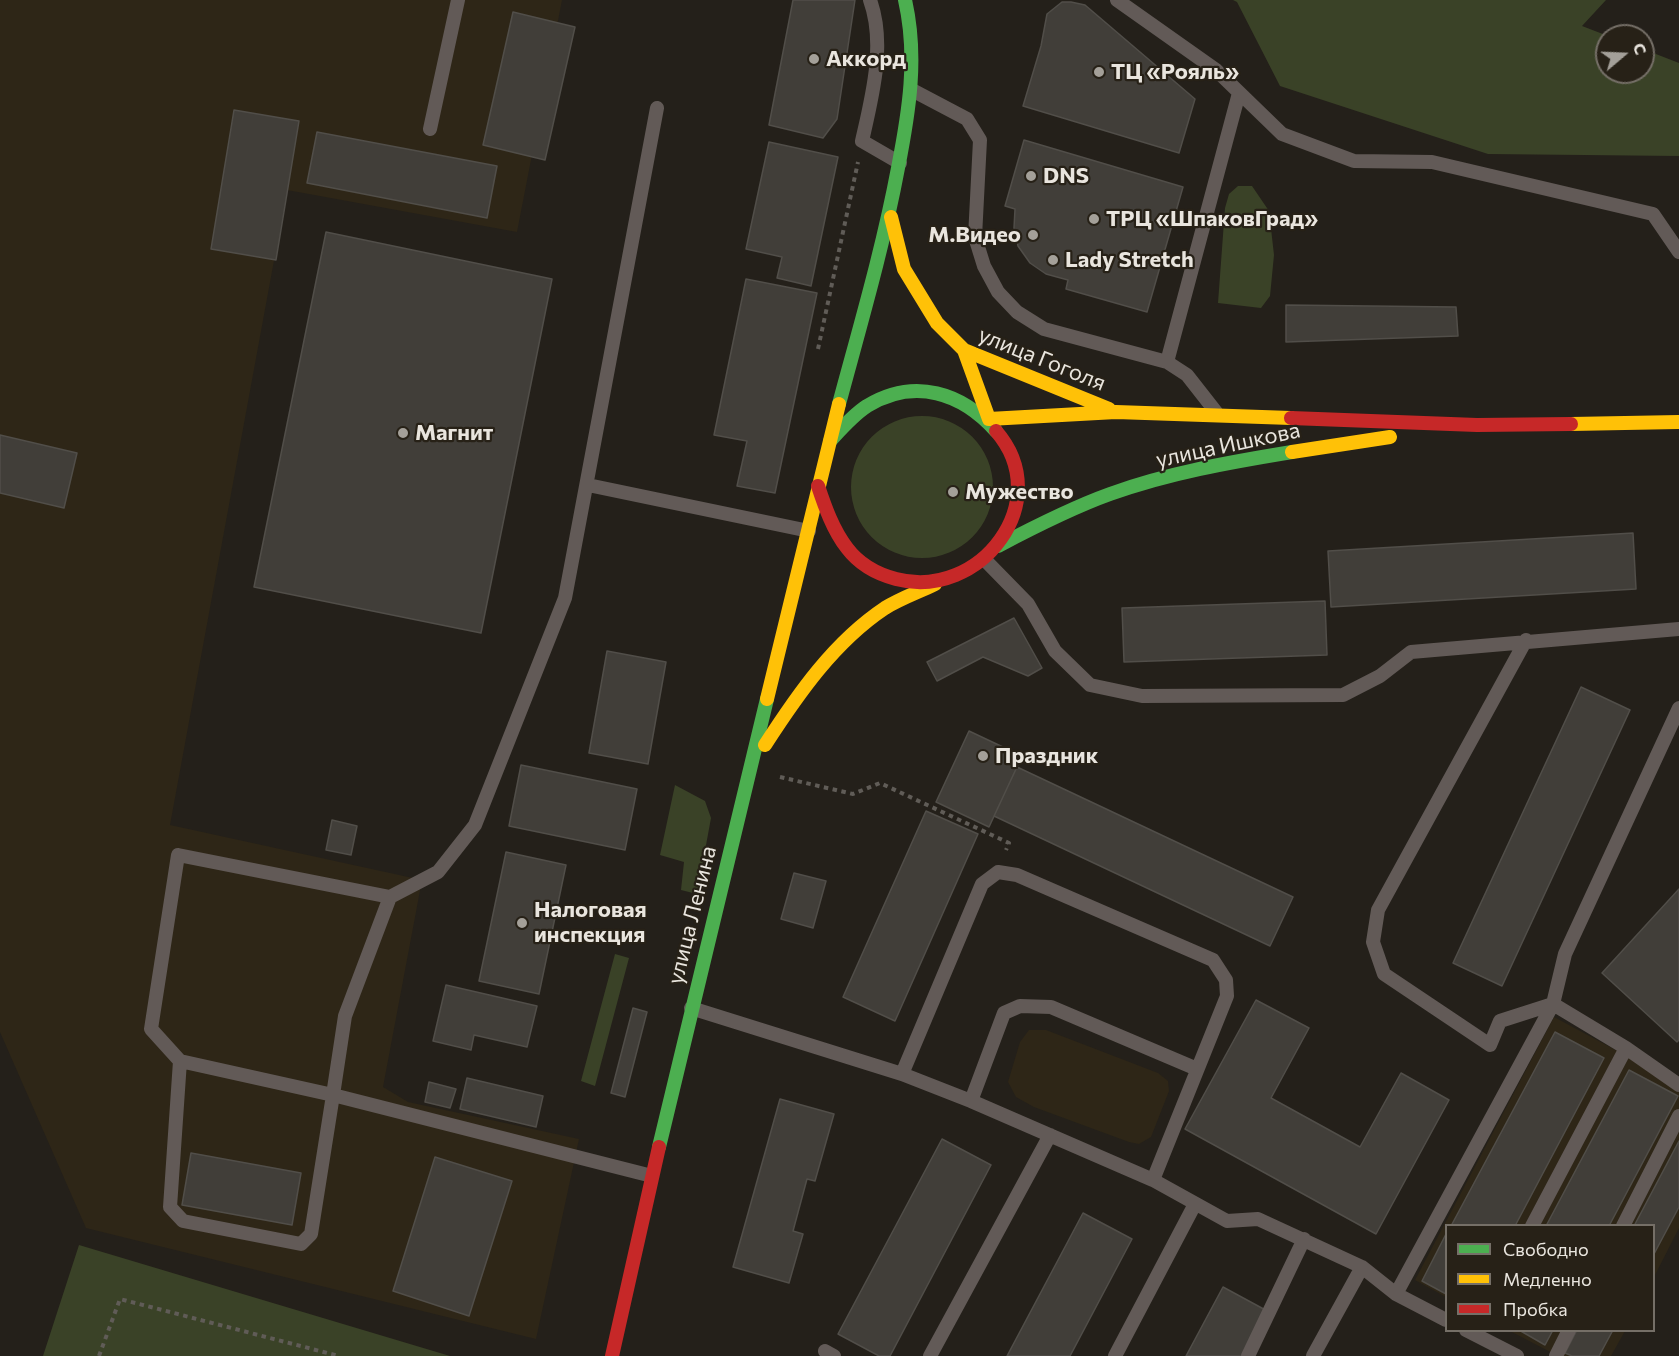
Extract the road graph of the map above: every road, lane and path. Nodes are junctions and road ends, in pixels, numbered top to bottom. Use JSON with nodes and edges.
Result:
{"nodes":[{"id":1,"x":458,"y":0,"type":"edge"},
{"id":2,"x":870,"y":0,"type":"edge"},
{"id":3,"x":905,"y":0,"type":"edge"},
{"id":4,"x":1117,"y":0,"type":"edge"},
{"id":5,"x":912,"y":90,"type":"junction"},
{"id":6,"x":1239,"y":93,"type":"junction"},
{"id":7,"x":657,"y":108,"type":"dead end"},
{"id":8,"x":430,"y":129,"type":"dead end"},
{"id":9,"x":862,"y":141,"type":"junction"},
{"id":10,"x":900,"y":163,"type":"junction"},
{"id":11,"x":891,"y":216,"type":"junction"},
{"id":12,"x":1679,"y":252,"type":"edge"},
{"id":13,"x":964,"y":350,"type":"junction"},
{"id":14,"x":818,"y":351,"type":"dead end"},
{"id":15,"x":1167,"y":362,"type":"junction"},
{"id":16,"x":1116,"y":412,"type":"junction"},
{"id":17,"x":1218,"y":416,"type":"junction"},
{"id":18,"x":989,"y":419,"type":"junction"},
{"id":19,"x":1679,"y":422,"type":"edge"},
{"id":20,"x":1477,"y":425,"type":"junction"},
{"id":21,"x":828,"y":444,"type":"junction"},
{"id":22,"x":588,"y":484,"type":"junction"},
{"id":23,"x":818,"y":484,"type":"junction"},
{"id":24,"x":809,"y":531,"type":"junction"},
{"id":25,"x":998,"y":546,"type":"junction"},
{"id":26,"x":985,"y":560,"type":"junction"},
{"id":27,"x":935,"y":584,"type":"junction"},
{"id":28,"x":1679,"y":629,"type":"edge"},
{"id":29,"x":1526,"y":640,"type":"junction"},
{"id":30,"x":1679,"y":708,"type":"edge"},
{"id":31,"x":749,"y":769,"type":"junction"},
{"id":32,"x":998,"y":872,"type":"junction"},
{"id":33,"x":390,"y":897,"type":"junction"},
{"id":34,"x":1553,"y":1004,"type":"junction"},
{"id":35,"x":691,"y":1008,"type":"junction"},
{"id":36,"x":1626,"y":1048,"type":"junction"},
{"id":37,"x":180,"y":1061,"type":"junction"},
{"id":38,"x":1197,"y":1069,"type":"junction"},
{"id":39,"x":902,"y":1074,"type":"junction"},
{"id":40,"x":1679,"y":1085,"type":"edge"},
{"id":41,"x":333,"y":1095,"type":"junction"},
{"id":42,"x":971,"y":1101,"type":"junction"},
{"id":43,"x":1679,"y":1116,"type":"edge"},
{"id":44,"x":1050,"y":1135,"type":"junction"},
{"id":45,"x":652,"y":1176,"type":"junction"},
{"id":46,"x":1153,"y":1180,"type":"junction"},
{"id":47,"x":1195,"y":1204,"type":"junction"},
{"id":48,"x":1533,"y":1224,"type":"edge"},
{"id":49,"x":1624,"y":1224,"type":"edge"},
{"id":50,"x":1304,"y":1239,"type":"junction"},
{"id":51,"x":1362,"y":1267,"type":"junction"},
{"id":52,"x":1396,"y":1294,"type":"junction"},
{"id":53,"x":1445,"y":1319,"type":"edge"},
{"id":54,"x":1473,"y":1332,"type":"edge"},
{"id":55,"x":1568,"y":1332,"type":"edge"},
{"id":56,"x":99,"y":1356,"type":"edge"},
{"id":57,"x":339,"y":1356,"type":"edge"},
{"id":58,"x":612,"y":1356,"type":"edge"},
{"id":59,"x":930,"y":1356,"type":"edge"},
{"id":60,"x":1115,"y":1356,"type":"edge"},
{"id":61,"x":1248,"y":1356,"type":"edge"},
{"id":62,"x":1313,"y":1356,"type":"edge"},
{"id":63,"x":1517,"y":1356,"type":"edge"},
{"id":64,"x":1556,"y":1356,"type":"edge"}],
"edges":[{"from":1,"to":8,"type":"lane"},
{"from":2,"to":9,"type":"lane"},
{"from":3,"to":5,"type":"street","name":"улица Гоголя"},
{"from":4,"to":6,"type":"lane"},
{"from":5,"to":10,"type":"street","name":"улица Гоголя"},
{"from":5,"to":15,"type":"lane"},
{"from":6,"to":12,"type":"lane"},
{"from":6,"to":15,"type":"lane"},
{"from":7,"to":22,"type":"lane"},
{"from":9,"to":10,"type":"lane"},
{"from":9,"to":14,"type":"path"},
{"from":10,"to":11,"type":"street","name":"улица Гоголя"},
{"from":11,"to":13,"type":"street","name":"улица Гоголя"},
{"from":11,"to":21,"type":"street","name":"улица Гоголя"},
{"from":13,"to":16,"type":"street","name":"улица Гоголя"},
{"from":13,"to":18,"type":"street"},
{"from":15,"to":17,"type":"lane"},
{"from":16,"to":17,"type":"street","name":"улица Ишкова"},
{"from":16,"to":18,"type":"street","name":"улица Ишкова"},
{"from":17,"to":20,"type":"street","name":"улица Ишкова"},
{"from":18,"to":21,"type":"street"},
{"from":18,"to":25,"type":"street"},
{"from":19,"to":20,"type":"street","name":"улица Ишкова"},
{"from":20,"to":25,"type":"street","name":"улица Ишкова"},
{"from":21,"to":23,"type":"street"},
{"from":22,"to":24,"type":"lane"},
{"from":22,"to":33,"type":"lane"},
{"from":23,"to":24,"type":"street","name":"улица Ленина"},
{"from":23,"to":27,"type":"street"},
{"from":24,"to":31,"type":"street","name":"улица Ленина"},
{"from":25,"to":26,"type":"street"},
{"from":26,"to":27,"type":"street"},
{"from":26,"to":29,"type":"lane"},
{"from":27,"to":31,"type":"street"},
{"from":28,"to":29,"type":"lane"},
{"from":29,"to":34,"type":"lane"},
{"from":30,"to":34,"type":"lane"},
{"from":31,"to":32,"type":"path"},
{"from":31,"to":35,"type":"street","name":"улица Ленина"},
{"from":32,"to":38,"type":"lane"},
{"from":32,"to":39,"type":"lane"},
{"from":33,"to":37,"type":"lane"},
{"from":33,"to":41,"type":"lane"},
{"from":34,"to":36,"type":"lane"},
{"from":34,"to":52,"type":"lane"},
{"from":35,"to":39,"type":"lane"},
{"from":35,"to":45,"type":"street","name":"улица Ленина"},
{"from":36,"to":40,"type":"lane"},
{"from":36,"to":48,"type":"lane"},
{"from":37,"to":41,"type":"lane"},
{"from":37,"to":41,"type":"lane"},
{"from":38,"to":42,"type":"lane"},
{"from":38,"to":46,"type":"lane"},
{"from":39,"to":42,"type":"lane"},
{"from":41,"to":45,"type":"lane"},
{"from":42,"to":44,"type":"lane"},
{"from":43,"to":49,"type":"lane"},
{"from":44,"to":46,"type":"lane"},
{"from":44,"to":59,"type":"lane"},
{"from":45,"to":58,"type":"street","name":"улица Ленина"},
{"from":46,"to":47,"type":"lane"},
{"from":47,"to":50,"type":"lane"},
{"from":47,"to":60,"type":"lane"},
{"from":50,"to":51,"type":"lane"},
{"from":50,"to":61,"type":"lane"},
{"from":51,"to":52,"type":"lane"},
{"from":51,"to":62,"type":"lane"},
{"from":52,"to":53,"type":"lane"},
{"from":54,"to":63,"type":"lane"},
{"from":55,"to":64,"type":"lane"},
{"from":56,"to":57,"type":"path"}]}
